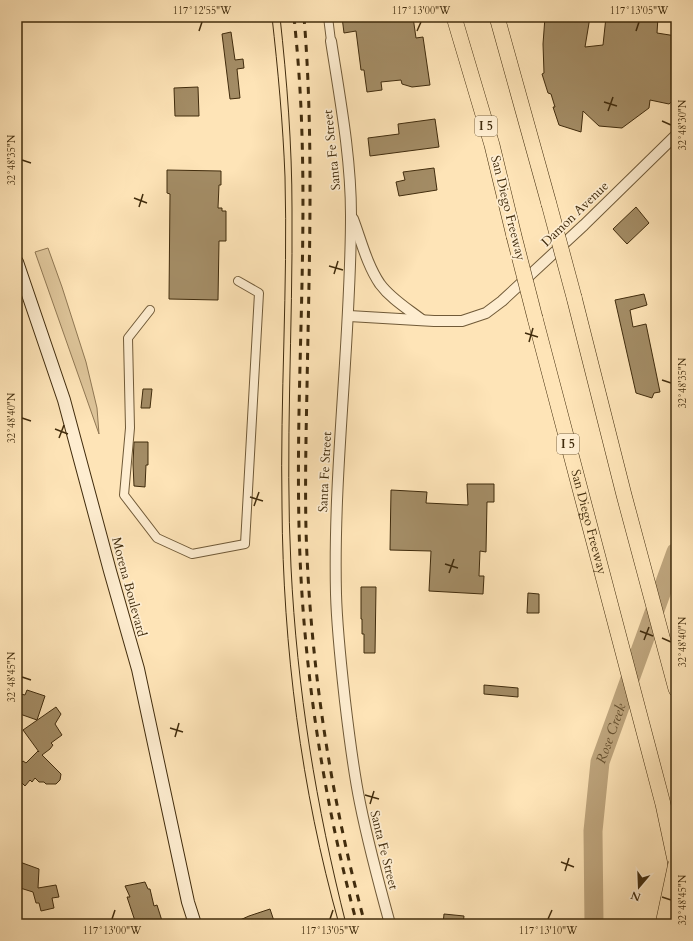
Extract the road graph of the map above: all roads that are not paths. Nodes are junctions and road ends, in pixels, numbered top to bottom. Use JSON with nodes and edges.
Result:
{"nodes":[{"id":1,"x":328,"y":17,"type":"edge"},
{"id":2,"x":454,"y":17,"type":"edge"},
{"id":3,"x":497,"y":17,"type":"edge"},
{"id":4,"x":332,"y":41,"type":"joint"},
{"id":5,"x":676,"y":135,"type":"edge"},
{"id":6,"x":351,"y":214,"type":"junction"},
{"id":7,"x":17,"y":262,"type":"edge"},
{"id":8,"x":238,"y":281,"type":"dead end"},
{"id":9,"x":150,"y":310,"type":"dead end"},
{"id":10,"x":349,"y":316,"type":"junction"},
{"id":11,"x":422,"y":320,"type":"junction"},
{"id":12,"x":676,"y":689,"type":"edge"},
{"id":13,"x":676,"y":864,"type":"edge"},
{"id":14,"x":195,"y":924,"type":"edge"},
{"id":15,"x":390,"y":924,"type":"edge"},
{"id":16,"x":664,"y":924,"type":"edge"}],
"edges":[{"from":1,"to":4,"type":"street","name":"Santa Fe Street"},
{"from":2,"to":13,"type":"highway","name":"San Diego Freeway","number":"I 5","bridge":true},
{"from":3,"to":12,"type":"highway","bridge":true},
{"from":4,"to":6,"type":"street","name":"Santa Fe Street"},
{"from":5,"to":11,"type":"street","name":"Damon Avenue"},
{"from":6,"to":10,"type":"street","name":"Santa Fe Street"},
{"from":6,"to":11,"type":"street"},
{"from":7,"to":14,"type":"main road","name":"Morena Boulevard"},
{"from":8,"to":9,"type":"street"},
{"from":10,"to":11,"type":"street","name":"Damon Avenue"},
{"from":10,"to":15,"type":"street","name":"Santa Fe Street"},
{"from":13,"to":16,"type":"highway","bridge":true}]}
